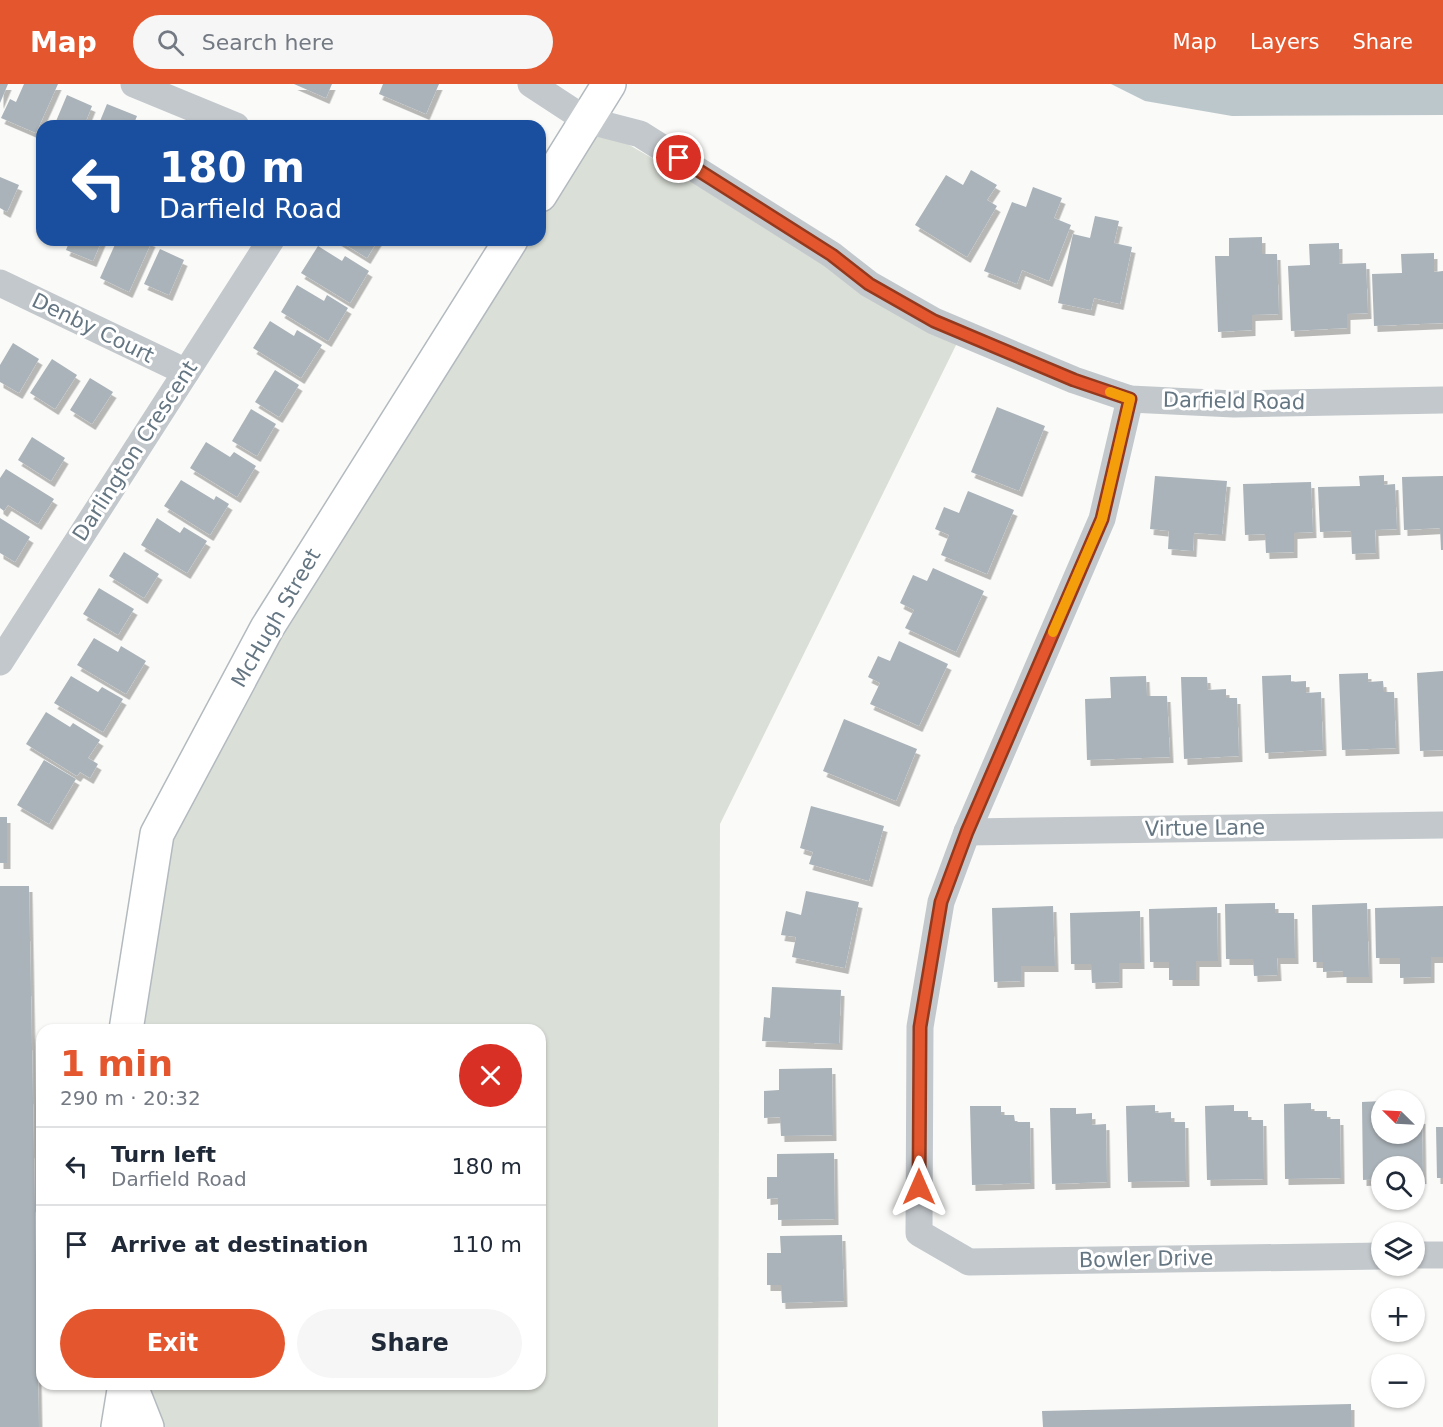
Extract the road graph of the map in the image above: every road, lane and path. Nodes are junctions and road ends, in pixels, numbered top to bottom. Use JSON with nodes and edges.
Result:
{"nodes":[{"id":1,"x":134,"y":84,"type":"edge"},
{"id":2,"x":531,"y":84,"type":"edge"},
{"id":3,"x":609,"y":84,"type":"edge"},
{"id":4,"x":221,"y":120,"type":"edge"},
{"id":5,"x":586,"y":120,"type":"junction"},
{"id":6,"x":546,"y":185,"type":"edge"},
{"id":7,"x":267,"y":246,"type":"edge"},
{"id":8,"x":508,"y":246,"type":"edge"},
{"id":9,"x":0,"y":283,"type":"edge"},
{"id":10,"x":186,"y":372,"type":"junction"},
{"id":11,"x":1130,"y":399,"type":"junction"},
{"id":12,"x":1443,"y":400,"type":"edge"},
{"id":13,"x":0,"y":662,"type":"edge"},
{"id":14,"x":1443,"y":825,"type":"edge"},
{"id":15,"x":967,"y":832,"type":"junction"},
{"id":16,"x":127,"y":1024,"type":"edge"},
{"id":17,"x":1425,"y":1255,"type":"edge"},
{"id":18,"x":1443,"y":1255,"type":"edge"},
{"id":19,"x":1371,"y":1256,"type":"edge"},
{"id":20,"x":124,"y":1390,"type":"edge"},
{"id":21,"x":132,"y":1390,"type":"edge"},
{"id":22,"x":118,"y":1427,"type":"edge"},
{"id":23,"x":147,"y":1427,"type":"edge"}],
"edges":[{"from":1,"to":4,"type":"street"},
{"from":2,"to":5,"type":"street","name":"Darfield Road"},
{"from":3,"to":5,"type":"main road"},
{"from":5,"to":6,"type":"main road"},
{"from":5,"to":11,"type":"street","name":"Darfield Road"},
{"from":7,"to":10,"type":"street","name":"Darlington Crescent"},
{"from":8,"to":16,"type":"main road","name":"McHugh Street"},
{"from":9,"to":10,"type":"street","name":"Denby Court"},
{"from":10,"to":13,"type":"street","name":"Darlington Crescent"},
{"from":11,"to":12,"type":"street","name":"Darfield Road"},
{"from":11,"to":15,"type":"street"},
{"from":14,"to":15,"type":"street","name":"Virtue Lane"},
{"from":15,"to":19,"type":"street","name":"Bowler Drive"},
{"from":17,"to":18,"type":"street"},
{"from":20,"to":22,"type":"main road"},
{"from":21,"to":23,"type":"main road"}]}
